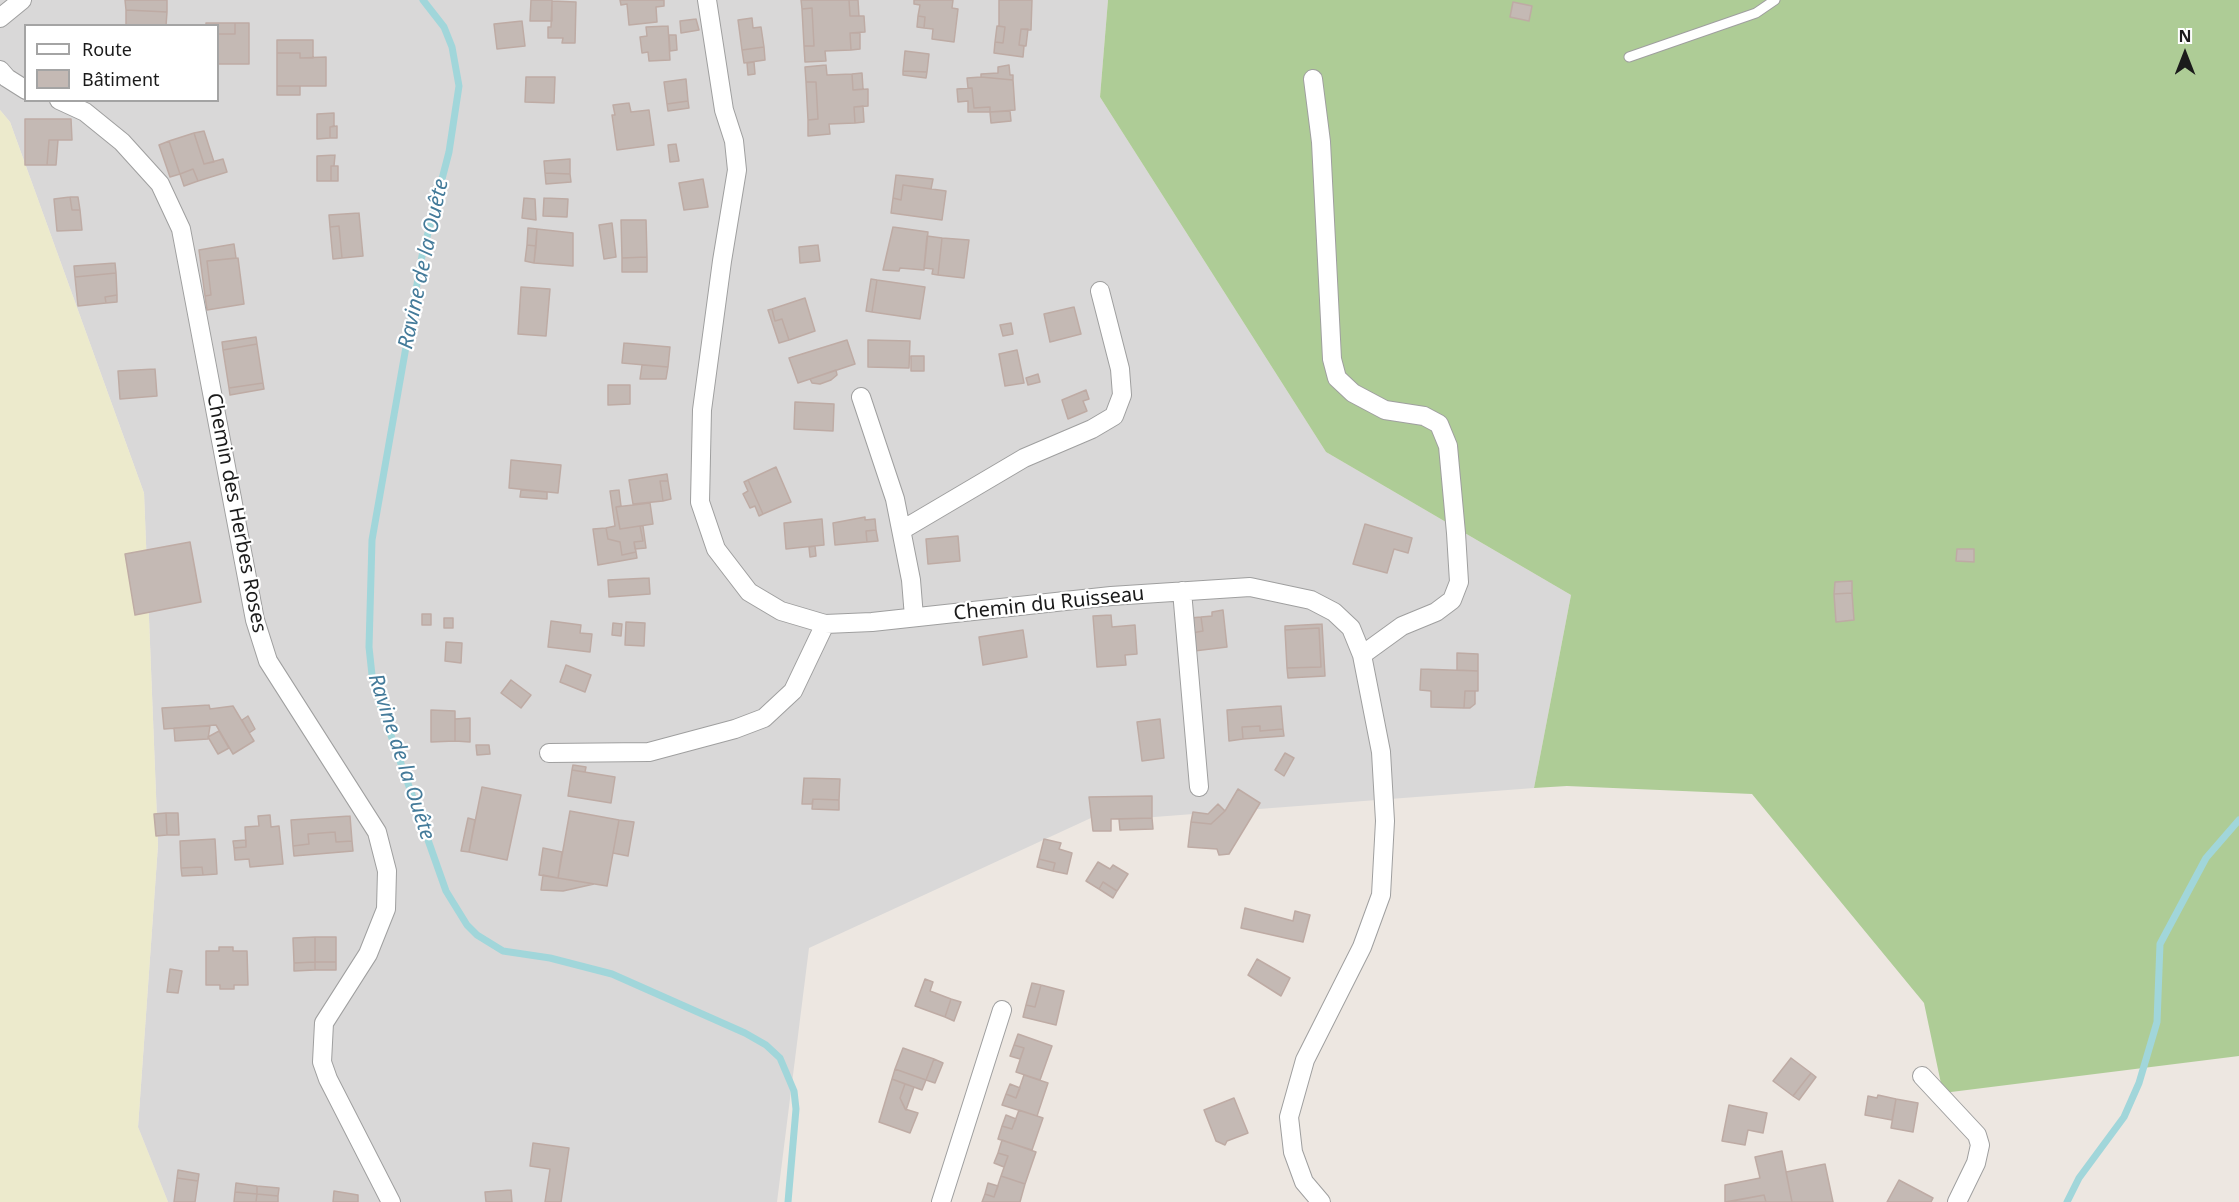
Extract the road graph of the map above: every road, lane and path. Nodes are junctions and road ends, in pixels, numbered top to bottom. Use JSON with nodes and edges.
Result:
{"nodes":[{"id":1,"x":22,"y":0,"type":"edge"},
{"id":2,"x":707,"y":0,"type":"edge"},
{"id":3,"x":1775,"y":0,"type":"edge"},
{"id":4,"x":0,"y":18,"type":"edge"},
{"id":5,"x":1629,"y":57,"type":"dead end"},
{"id":6,"x":0,"y":70,"type":"edge"},
{"id":7,"x":1313,"y":79,"type":"dead end"},
{"id":8,"x":24,"y":89,"type":"edge"},
{"id":9,"x":63,"y":102,"type":"edge"},
{"id":10,"x":1100,"y":291,"type":"dead end"},
{"id":11,"x":861,"y":397,"type":"dead end"},
{"id":12,"x":902,"y":530,"type":"junction"},
{"id":13,"x":1182,"y":591,"type":"junction"},
{"id":14,"x":914,"y":617,"type":"junction"},
{"id":15,"x":825,"y":624,"type":"junction"},
{"id":16,"x":1362,"y":655,"type":"junction"},
{"id":17,"x":549,"y":753,"type":"dead end"},
{"id":18,"x":1199,"y":787,"type":"dead end"},
{"id":19,"x":1002,"y":1011,"type":"dead end"},
{"id":20,"x":1922,"y":1076,"type":"dead end"},
{"id":21,"x":391,"y":1202,"type":"edge"},
{"id":22,"x":941,"y":1202,"type":"edge"},
{"id":23,"x":1321,"y":1202,"type":"edge"},
{"id":24,"x":1957,"y":1202,"type":"edge"}],
"edges":[{"from":1,"to":4,"type":"street"},
{"from":2,"to":15,"type":"street","name":"Chemin du Ruisseau"},
{"from":3,"to":5,"type":"lane"},
{"from":6,"to":8,"type":"street"},
{"from":7,"to":16,"type":"street"},
{"from":9,"to":21,"type":"street","name":"Chemin des Herbes Roses"},
{"from":10,"to":12,"type":"street"},
{"from":11,"to":12,"type":"street"},
{"from":12,"to":14,"type":"street"},
{"from":13,"to":14,"type":"street","name":"Chemin du Ruisseau"},
{"from":13,"to":16,"type":"street","name":"Chemin du Ruisseau"},
{"from":13,"to":18,"type":"street"},
{"from":14,"to":15,"type":"street","name":"Chemin du Ruisseau"},
{"from":15,"to":17,"type":"street"},
{"from":16,"to":23,"type":"street","name":"Chemin du Ruisseau"},
{"from":19,"to":22,"type":"street"},
{"from":20,"to":24,"type":"street"}]}
